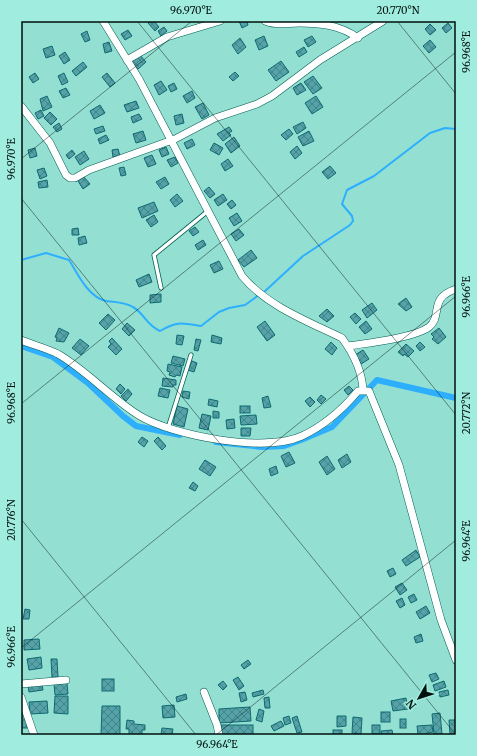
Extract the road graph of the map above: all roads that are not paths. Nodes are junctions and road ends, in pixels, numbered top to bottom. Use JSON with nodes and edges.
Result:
{"nodes":[{"id":1,"x":103,"y":21,"type":"edge"},
{"id":2,"x":220,"y":21,"type":"edge"},
{"id":3,"x":265,"y":21,"type":"edge"},
{"id":4,"x":383,"y":21,"type":"edge"},
{"id":5,"x":358,"y":38,"type":"junction"},
{"id":6,"x":127,"y":60,"type":"junction"},
{"id":7,"x":21,"y":106,"type":"edge"},
{"id":8,"x":171,"y":140,"type":"junction"},
{"id":9,"x":208,"y":211,"type":"junction"},
{"id":10,"x":161,"y":288,"type":"dead end"},
{"id":11,"x":456,"y":289,"type":"edge"},
{"id":12,"x":21,"y":340,"type":"edge"},
{"id":13,"x":348,"y":346,"type":"junction"},
{"id":14,"x":191,"y":354,"type":"dead end"},
{"id":15,"x":366,"y":390,"type":"junction"},
{"id":16,"x":168,"y":429,"type":"junction"},
{"id":17,"x":456,"y":660,"type":"edge"},
{"id":18,"x":66,"y":680,"type":"dead end"},
{"id":19,"x":21,"y":684,"type":"edge"},
{"id":20,"x":204,"y":692,"type":"dead end"},
{"id":21,"x":21,"y":697,"type":"edge"},
{"id":22,"x":34,"y":735,"type":"edge"},
{"id":23,"x":219,"y":735,"type":"edge"}],
"edges":[{"from":1,"to":6,"type":"street"},
{"from":2,"to":6,"type":"street"},
{"from":3,"to":5,"type":"street"},
{"from":4,"to":5,"type":"street"},
{"from":5,"to":8,"type":"street"},
{"from":6,"to":8,"type":"street"},
{"from":7,"to":8,"type":"street"},
{"from":8,"to":9,"type":"street"},
{"from":9,"to":10,"type":"lane"},
{"from":9,"to":13,"type":"street"},
{"from":11,"to":13,"type":"street"},
{"from":12,"to":16,"type":"street"},
{"from":13,"to":15,"type":"street"},
{"from":14,"to":16,"type":"lane"},
{"from":15,"to":16,"type":"street"},
{"from":15,"to":17,"type":"street"},
{"from":18,"to":19,"type":"street"},
{"from":20,"to":23,"type":"street"},
{"from":21,"to":22,"type":"street"}]}
